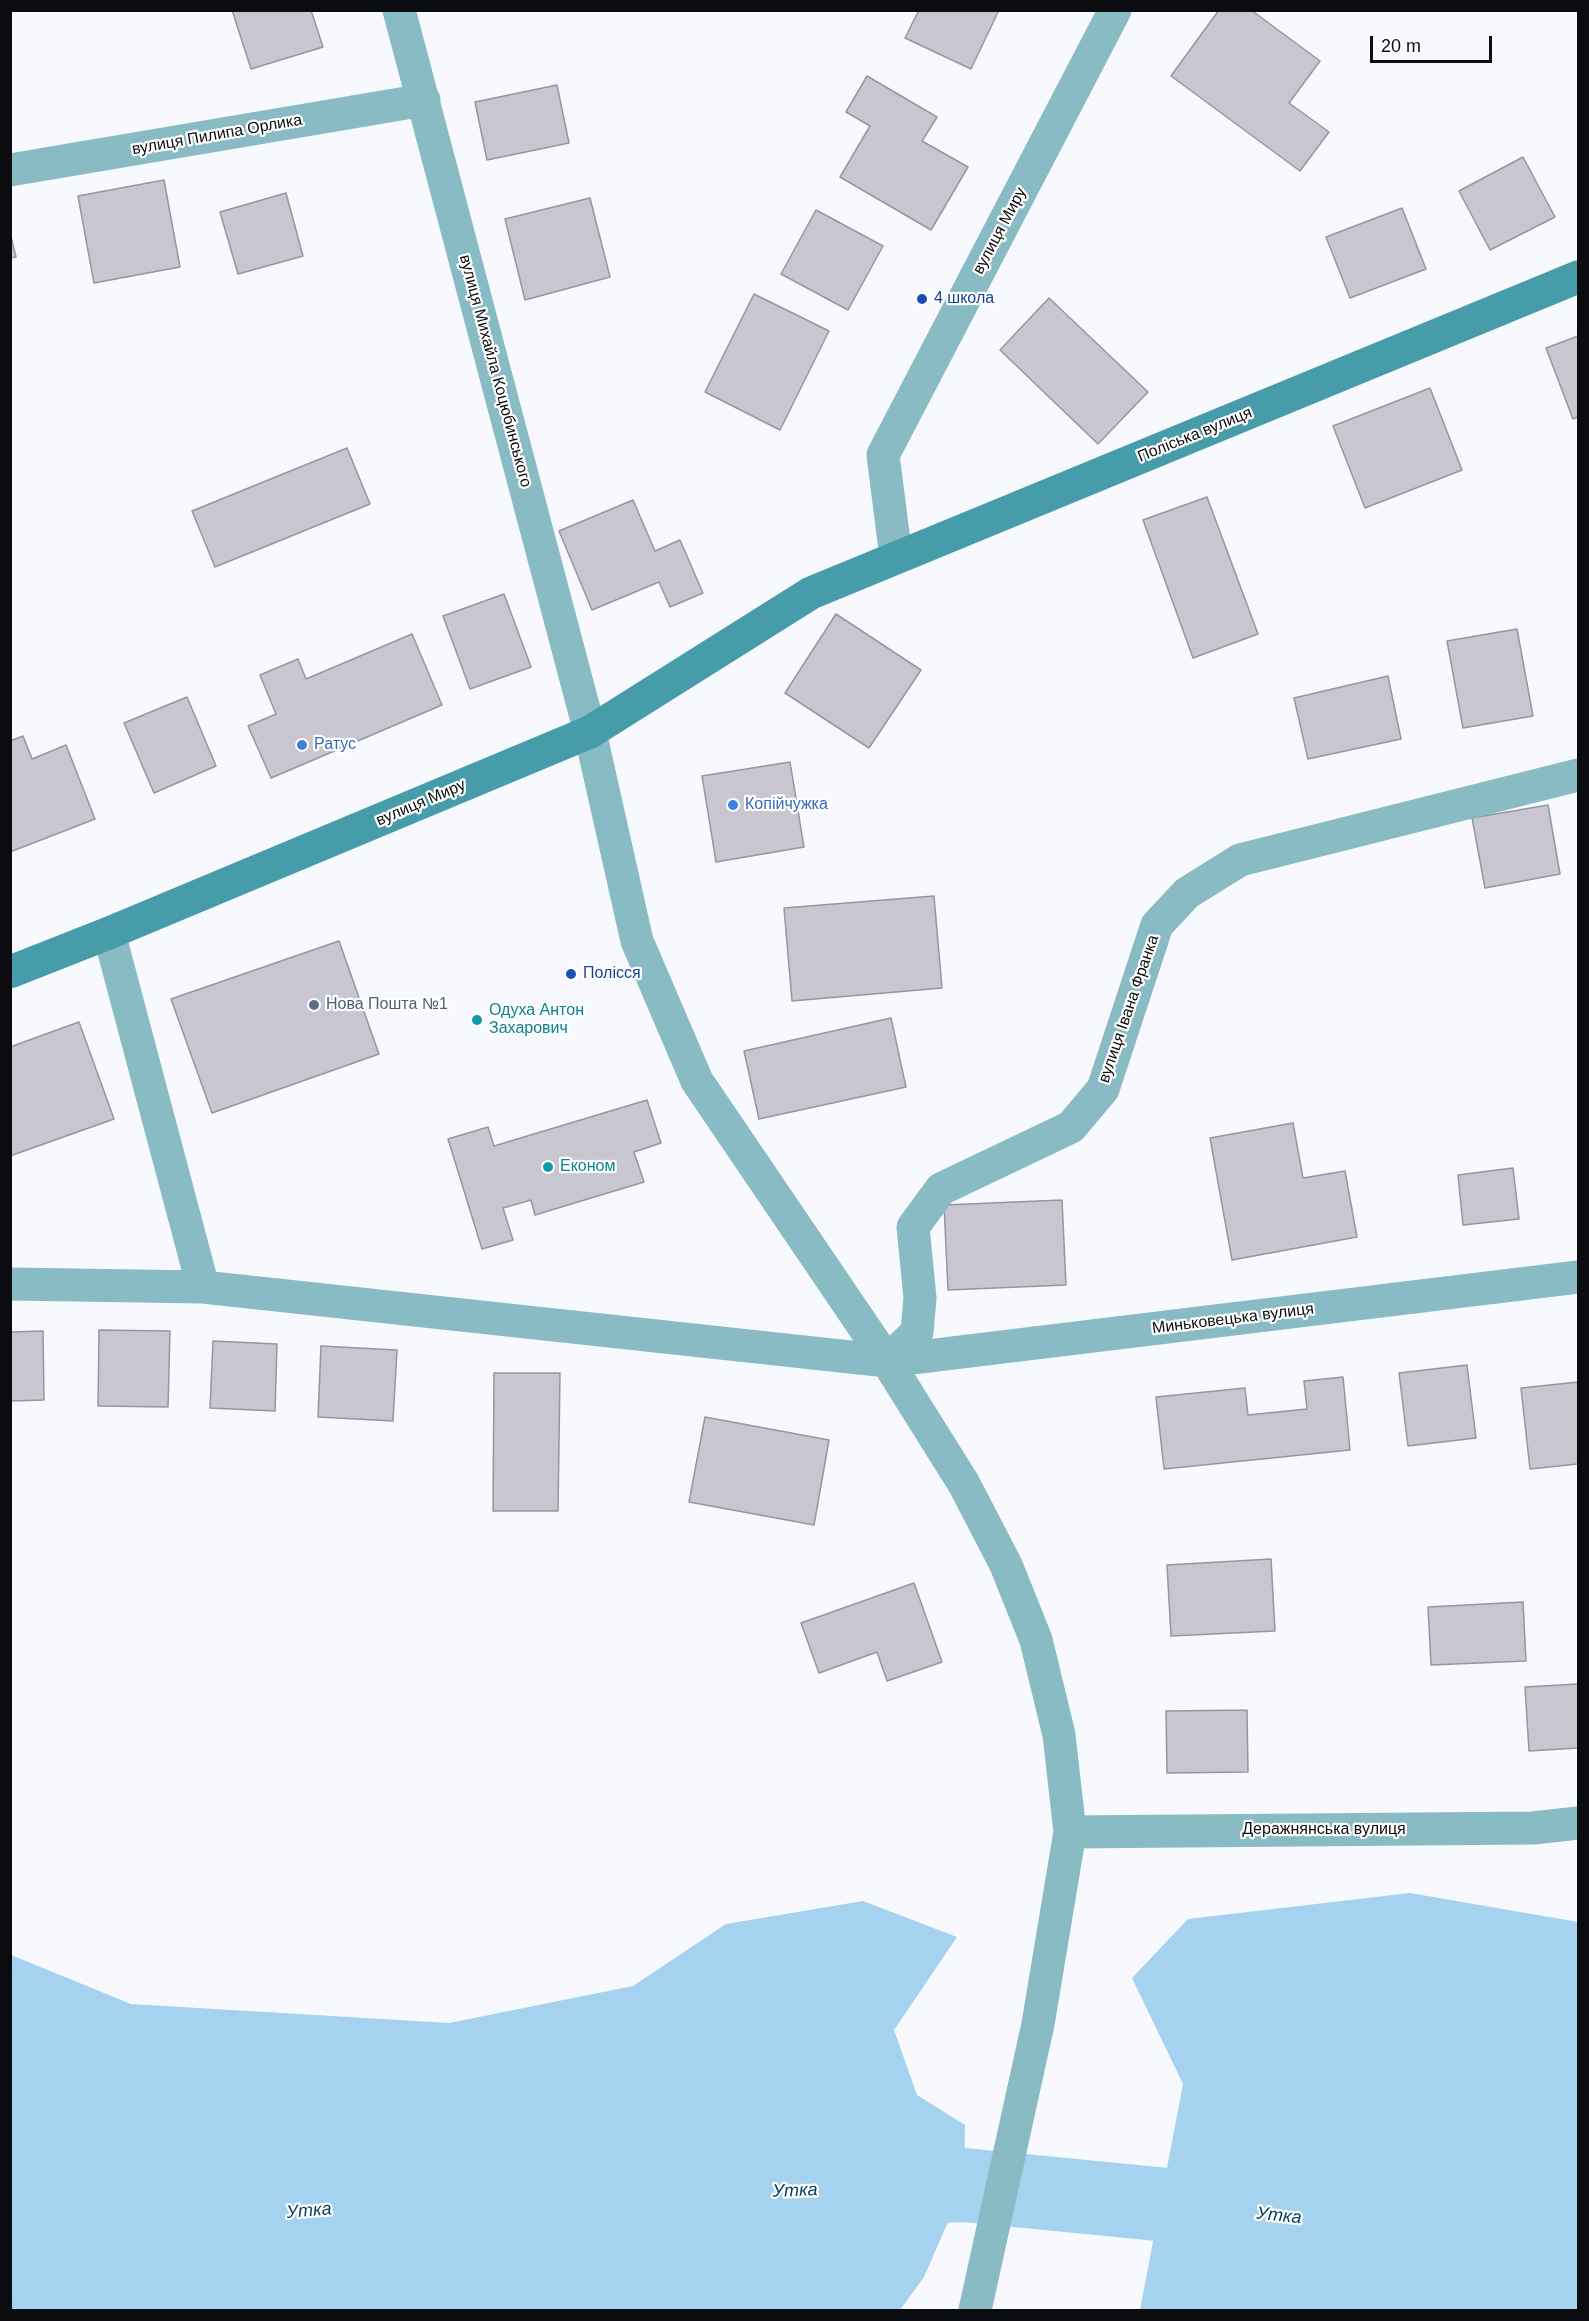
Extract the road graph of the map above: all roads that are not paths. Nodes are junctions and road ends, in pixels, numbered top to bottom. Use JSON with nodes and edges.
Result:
{"nodes":[{"id":1,"x":399,"y":10,"type":"edge"},
{"id":2,"x":1115,"y":10,"type":"edge"},
{"id":3,"x":424,"y":100,"type":"junction"},
{"id":4,"x":10,"y":170,"type":"edge"},
{"id":5,"x":1578,"y":277,"type":"edge"},
{"id":6,"x":896,"y":557,"type":"junction"},
{"id":7,"x":811,"y":592,"type":"joint"},
{"id":8,"x":590,"y":732,"type":"junction"},
{"id":9,"x":1578,"y":775,"type":"edge"},
{"id":10,"x":109,"y":933,"type":"junction"},
{"id":11,"x":10,"y":972,"type":"edge"},
{"id":12,"x":1578,"y":1277,"type":"edge"},
{"id":13,"x":10,"y":1284,"type":"edge"},
{"id":14,"x":203,"y":1287,"type":"junction"},
{"id":15,"x":887,"y":1361,"type":"junction"},
{"id":16,"x":1578,"y":1823,"type":"edge"},
{"id":17,"x":1070,"y":1832,"type":"junction"},
{"id":18,"x":975,"y":2310,"type":"edge"}],
"edges":[{"from":1,"to":3,"type":"street","name":"вулиця Михайла Коцюбинського"},
{"from":2,"to":6,"type":"street","name":"вулиця Миру"},
{"from":3,"to":4,"type":"street","name":"вулиця Пилипа Орлика"},
{"from":3,"to":8,"type":"street","name":"вулиця Михайла Коцюбинського"},
{"from":5,"to":6,"type":"main road","name":"Поліська вулиця"},
{"from":6,"to":7,"type":"main road","name":"Поліська вулиця"},
{"from":7,"to":8,"type":"main road","name":"вулиця Миру"},
{"from":8,"to":10,"type":"main road","name":"вулиця Миру"},
{"from":8,"to":15,"type":"street","name":"вулиця Михайла Коцюбинського"},
{"from":9,"to":15,"type":"street","name":"вулиця Івана Франка"},
{"from":10,"to":11,"type":"main road","name":"вулиця Миру"},
{"from":10,"to":14,"type":"street"},
{"from":12,"to":15,"type":"street","name":"Миньковецька вулиця"},
{"from":13,"to":14,"type":"street","name":"Миньковецька вулиця"},
{"from":14,"to":15,"type":"street","name":"Миньковецька вулиця"},
{"from":15,"to":17,"type":"street","name":"вулиця Михайла Коцюбинського"},
{"from":16,"to":17,"type":"street","name":"Деражнянська вулиця"},
{"from":17,"to":18,"type":"street","name":"вулиця Михайла Коцюбинського"}]}
